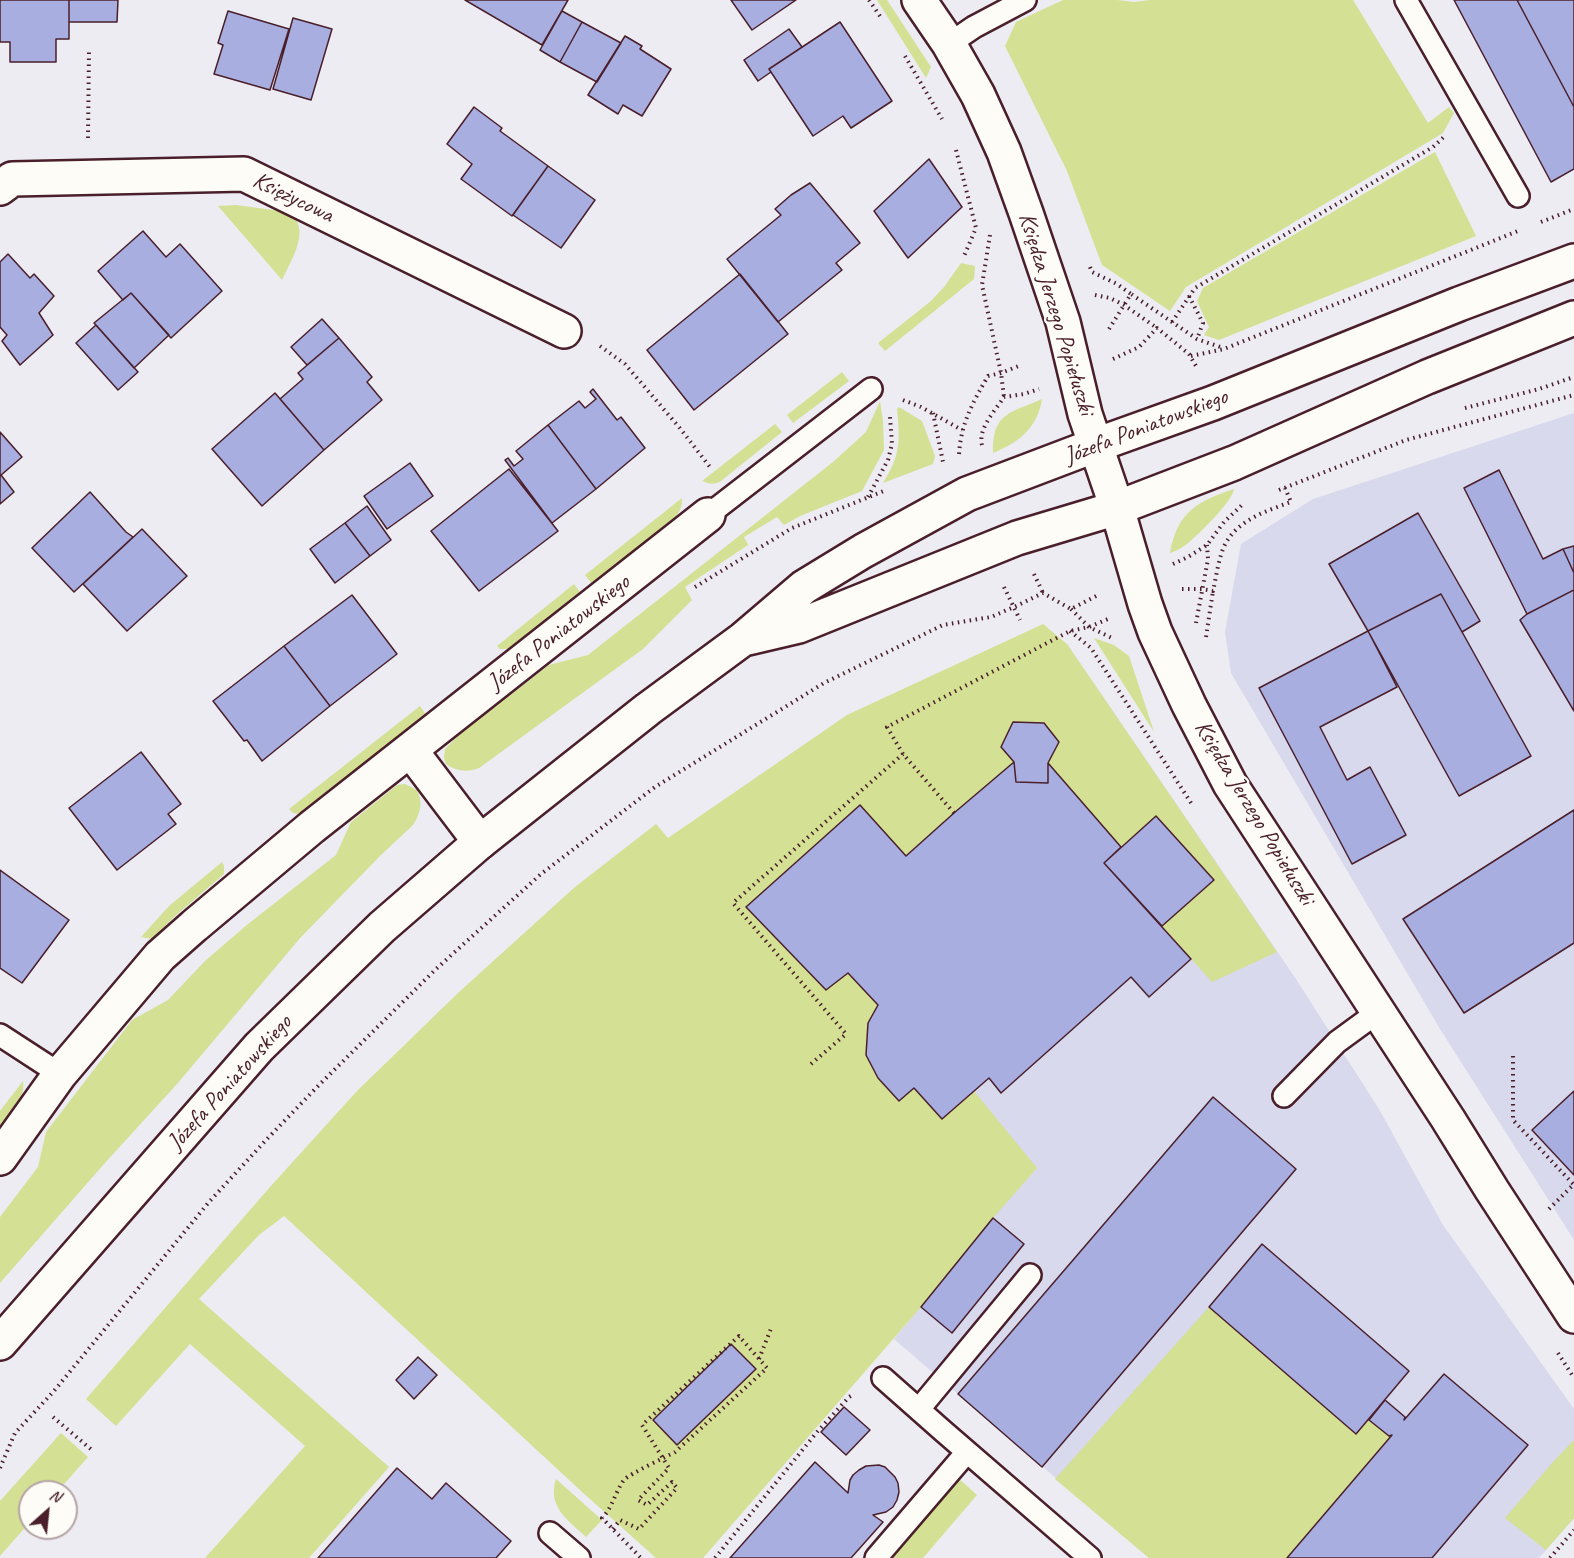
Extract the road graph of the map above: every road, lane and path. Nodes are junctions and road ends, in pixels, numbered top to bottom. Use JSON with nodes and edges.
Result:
{"nodes":[{"id":1,"x":869,"y":0,"type":"edge"},
{"id":2,"x":919,"y":0,"type":"edge"},
{"id":3,"x":1025,"y":0,"type":"edge"},
{"id":4,"x":1406,"y":0,"type":"edge"},
{"id":5,"x":886,"y":25,"type":"dead end"},
{"id":6,"x":949,"y":44,"type":"junction"},
{"id":7,"x":88,"y":48,"type":"dead end"},
{"id":8,"x":902,"y":50,"type":"dead end"},
{"id":9,"x":1469,"y":110,"type":"junction"},
{"id":10,"x":948,"y":129,"type":"dead end"},
{"id":11,"x":88,"y":140,"type":"dead end"},
{"id":12,"x":956,"y":150,"type":"dead end"},
{"id":13,"x":0,"y":188,"type":"edge"},
{"id":14,"x":1518,"y":196,"type":"dead end"},
{"id":15,"x":1574,"y":209,"type":"edge"},
{"id":16,"x":1530,"y":226,"type":"dead end"},
{"id":17,"x":990,"y":228,"type":"dead end"},
{"id":18,"x":1519,"y":231,"type":"dead end"},
{"id":19,"x":964,"y":256,"type":"dead end"},
{"id":20,"x":1574,"y":261,"type":"edge"},
{"id":21,"x":1052,"y":288,"type":"junction"},
{"id":22,"x":1189,"y":295,"type":"junction"},
{"id":23,"x":1124,"y":305,"type":"junction"},
{"id":24,"x":1574,"y":318,"type":"edge"},
{"id":25,"x":1172,"y":322,"type":"junction"},
{"id":26,"x":1156,"y":328,"type":"junction"},
{"id":27,"x":1109,"y":329,"type":"dead end"},
{"id":28,"x":564,"y":331,"type":"dead end"},
{"id":29,"x":1197,"y":339,"type":"junction"},
{"id":30,"x":1224,"y":349,"type":"junction"},
{"id":31,"x":1129,"y":351,"type":"dead end"},
{"id":32,"x":1191,"y":357,"type":"junction"},
{"id":33,"x":625,"y":364,"type":"dead end"},
{"id":34,"x":1196,"y":364,"type":"dead end"},
{"id":35,"x":1021,"y":365,"type":"dead end"},
{"id":36,"x":1001,"y":373,"type":"junction"},
{"id":37,"x":1574,"y":377,"type":"edge"},
{"id":38,"x":1044,"y":387,"type":"dead end"},
{"id":39,"x":871,"y":389,"type":"dead end"},
{"id":40,"x":1574,"y":395,"type":"edge"},
{"id":41,"x":1004,"y":397,"type":"junction"},
{"id":42,"x":900,"y":398,"type":"dead end"},
{"id":43,"x":1460,"y":409,"type":"dead end"},
{"id":44,"x":933,"y":413,"type":"junction"},
{"id":45,"x":962,"y":430,"type":"junction"},
{"id":46,"x":1096,"y":445,"type":"junction"},
{"id":47,"x":982,"y":447,"type":"dead end"},
{"id":48,"x":958,"y":459,"type":"dead end"},
{"id":49,"x":944,"y":465,"type":"dead end"},
{"id":50,"x":710,"y":467,"type":"dead end"},
{"id":51,"x":1282,"y":481,"type":"dead end"},
{"id":52,"x":890,"y":488,"type":"dead end"},
{"id":53,"x":1285,"y":488,"type":"junction"},
{"id":54,"x":1276,"y":491,"type":"dead end"},
{"id":55,"x":1250,"y":500,"type":"dead end"},
{"id":56,"x":1117,"y":508,"type":"junction"},
{"id":57,"x":708,"y":515,"type":"joint"},
{"id":58,"x":1171,"y":564,"type":"dead end"},
{"id":59,"x":1033,"y":570,"type":"dead end"},
{"id":60,"x":1003,"y":583,"type":"dead end"},
{"id":61,"x":695,"y":587,"type":"dead end"},
{"id":62,"x":1178,"y":591,"type":"dead end"},
{"id":63,"x":1213,"y":591,"type":"junction"},
{"id":64,"x":1105,"y":592,"type":"dead end"},
{"id":65,"x":1043,"y":593,"type":"junction"},
{"id":66,"x":1014,"y":607,"type":"junction"},
{"id":67,"x":1117,"y":616,"type":"dead end"},
{"id":68,"x":1020,"y":620,"type":"dead end"},
{"id":69,"x":1206,"y":637,"type":"dead end"},
{"id":70,"x":743,"y":639,"type":"junction"},
{"id":71,"x":411,"y":751,"type":"junction"},
{"id":72,"x":903,"y":754,"type":"junction"},
{"id":73,"x":954,"y":813,"type":"dead end"},
{"id":74,"x":480,"y":842,"type":"junction"},
{"id":75,"x":1378,"y":1011,"type":"junction"},
{"id":76,"x":0,"y":1035,"type":"edge"},
{"id":77,"x":1512,"y":1056,"type":"dead end"},
{"id":78,"x":811,"y":1064,"type":"dead end"},
{"id":79,"x":60,"y":1074,"type":"junction"},
{"id":80,"x":1284,"y":1096,"type":"dead end"},
{"id":81,"x":0,"y":1158,"type":"edge"},
{"id":82,"x":1574,"y":1185,"type":"edge"},
{"id":83,"x":1545,"y":1213,"type":"dead end"},
{"id":84,"x":1030,"y":1275,"type":"dead end"},
{"id":85,"x":1574,"y":1316,"type":"edge"},
{"id":86,"x":772,"y":1326,"type":"dead end"},
{"id":87,"x":0,"y":1343,"type":"edge"},
{"id":88,"x":759,"y":1359,"type":"junction"},
{"id":89,"x":884,"y":1378,"type":"joint"},
{"id":90,"x":919,"y":1409,"type":"junction"},
{"id":91,"x":53,"y":1417,"type":"dead end"},
{"id":92,"x":93,"y":1451,"type":"dead end"},
{"id":93,"x":967,"y":1452,"type":"junction"},
{"id":94,"x":662,"y":1458,"type":"junction"},
{"id":95,"x":0,"y":1468,"type":"edge"},
{"id":96,"x":613,"y":1528,"type":"junction"},
{"id":97,"x":1574,"y":1530,"type":"edge"},
{"id":98,"x":550,"y":1533,"type":"dead end"},
{"id":99,"x":579,"y":1558,"type":"edge"},
{"id":100,"x":641,"y":1558,"type":"edge"},
{"id":101,"x":716,"y":1558,"type":"edge"},
{"id":102,"x":876,"y":1558,"type":"edge"},
{"id":103,"x":1090,"y":1558,"type":"edge"},
{"id":104,"x":1550,"y":1558,"type":"edge"}],
"edges":[{"from":1,"to":5,"type":"path"},
{"from":2,"to":6,"type":"street","name":"Księdza Jerzego Popiełuszki"},
{"from":3,"to":6,"type":"lane"},
{"from":4,"to":9,"type":"lane"},
{"from":6,"to":21,"type":"street","name":"Księdza Jerzego Popiełuszki"},
{"from":7,"to":11,"type":"path"},
{"from":8,"to":10,"type":"path"},
{"from":9,"to":14,"type":"lane"},
{"from":9,"to":22,"type":"path"},
{"from":12,"to":19,"type":"path"},
{"from":13,"to":28,"type":"street","name":"Księżycowa"},
{"from":15,"to":16,"type":"path"},
{"from":17,"to":36,"type":"path"},
{"from":18,"to":30,"type":"path"},
{"from":20,"to":46,"type":"street","name":"Józefa Poniatowskiego"},
{"from":21,"to":23,"type":"path"},
{"from":21,"to":46,"type":"street","name":"Księdza Jerzego Popiełuszki"},
{"from":22,"to":25,"type":"path"},
{"from":22,"to":29,"type":"path"},
{"from":23,"to":25,"type":"path"},
{"from":23,"to":26,"type":"path"},
{"from":23,"to":27,"type":"path"},
{"from":24,"to":56,"type":"street","name":"Józefa Poniatowskiego"},
{"from":25,"to":29,"type":"path"},
{"from":26,"to":31,"type":"path"},
{"from":26,"to":32,"type":"path"},
{"from":29,"to":30,"type":"path"},
{"from":30,"to":32,"type":"path"},
{"from":32,"to":34,"type":"path"},
{"from":33,"to":50,"type":"path"},
{"from":35,"to":36,"type":"path"},
{"from":36,"to":41,"type":"path"},
{"from":36,"to":45,"type":"path"},
{"from":37,"to":43,"type":"path"},
{"from":38,"to":41,"type":"path"},
{"from":39,"to":57,"type":"lane"},
{"from":40,"to":53,"type":"path"},
{"from":41,"to":47,"type":"path"},
{"from":42,"to":44,"type":"path"},
{"from":44,"to":45,"type":"path"},
{"from":44,"to":49,"type":"path"},
{"from":45,"to":48,"type":"path"},
{"from":46,"to":56,"type":"street","name":"Księdza Jerzego Popiełuszki"},
{"from":46,"to":70,"type":"street","name":"Józefa Poniatowskiego"},
{"from":51,"to":53,"type":"path"},
{"from":52,"to":61,"type":"path"},
{"from":53,"to":54,"type":"path"},
{"from":53,"to":63,"type":"path"},
{"from":55,"to":58,"type":"path"},
{"from":56,"to":70,"type":"street","name":"Józefa Poniatowskiego"},
{"from":56,"to":75,"type":"street","name":"Księdza Jerzego Popiełuszki"},
{"from":57,"to":71,"type":"street","name":"Józefa Poniatowskiego"},
{"from":59,"to":65,"type":"path"},
{"from":60,"to":66,"type":"path"},
{"from":62,"to":63,"type":"path"},
{"from":63,"to":69,"type":"path"},
{"from":64,"to":65,"type":"path"},
{"from":65,"to":66,"type":"path"},
{"from":66,"to":68,"type":"path"},
{"from":66,"to":95,"type":"path"},
{"from":67,"to":72,"type":"path"},
{"from":70,"to":74,"type":"street","name":"Józefa Poniatowskiego"},
{"from":71,"to":74,"type":"street"},
{"from":71,"to":79,"type":"street","name":"Józefa Poniatowskiego"},
{"from":72,"to":73,"type":"path"},
{"from":72,"to":78,"type":"path"},
{"from":74,"to":87,"type":"street","name":"Józefa Poniatowskiego"},
{"from":75,"to":80,"type":"lane"},
{"from":75,"to":85,"type":"street","name":"Księdza Jerzego Popiełuszki"},
{"from":76,"to":79,"type":"lane"},
{"from":77,"to":82,"type":"path"},
{"from":79,"to":81,"type":"street","name":"Józefa Poniatowskiego"},
{"from":82,"to":83,"type":"path"},
{"from":84,"to":90,"type":"lane"},
{"from":86,"to":88,"type":"path"},
{"from":88,"to":94,"type":"path"},
{"from":88,"to":94,"type":"path"},
{"from":89,"to":90,"type":"lane"},
{"from":89,"to":101,"type":"path"},
{"from":90,"to":93,"type":"lane"},
{"from":91,"to":92,"type":"path"},
{"from":93,"to":102,"type":"lane"},
{"from":93,"to":103,"type":"lane"},
{"from":94,"to":96,"type":"path"},
{"from":94,"to":96,"type":"path"},
{"from":96,"to":100,"type":"path"},
{"from":97,"to":104,"type":"path"},
{"from":98,"to":99,"type":"lane"}]}
